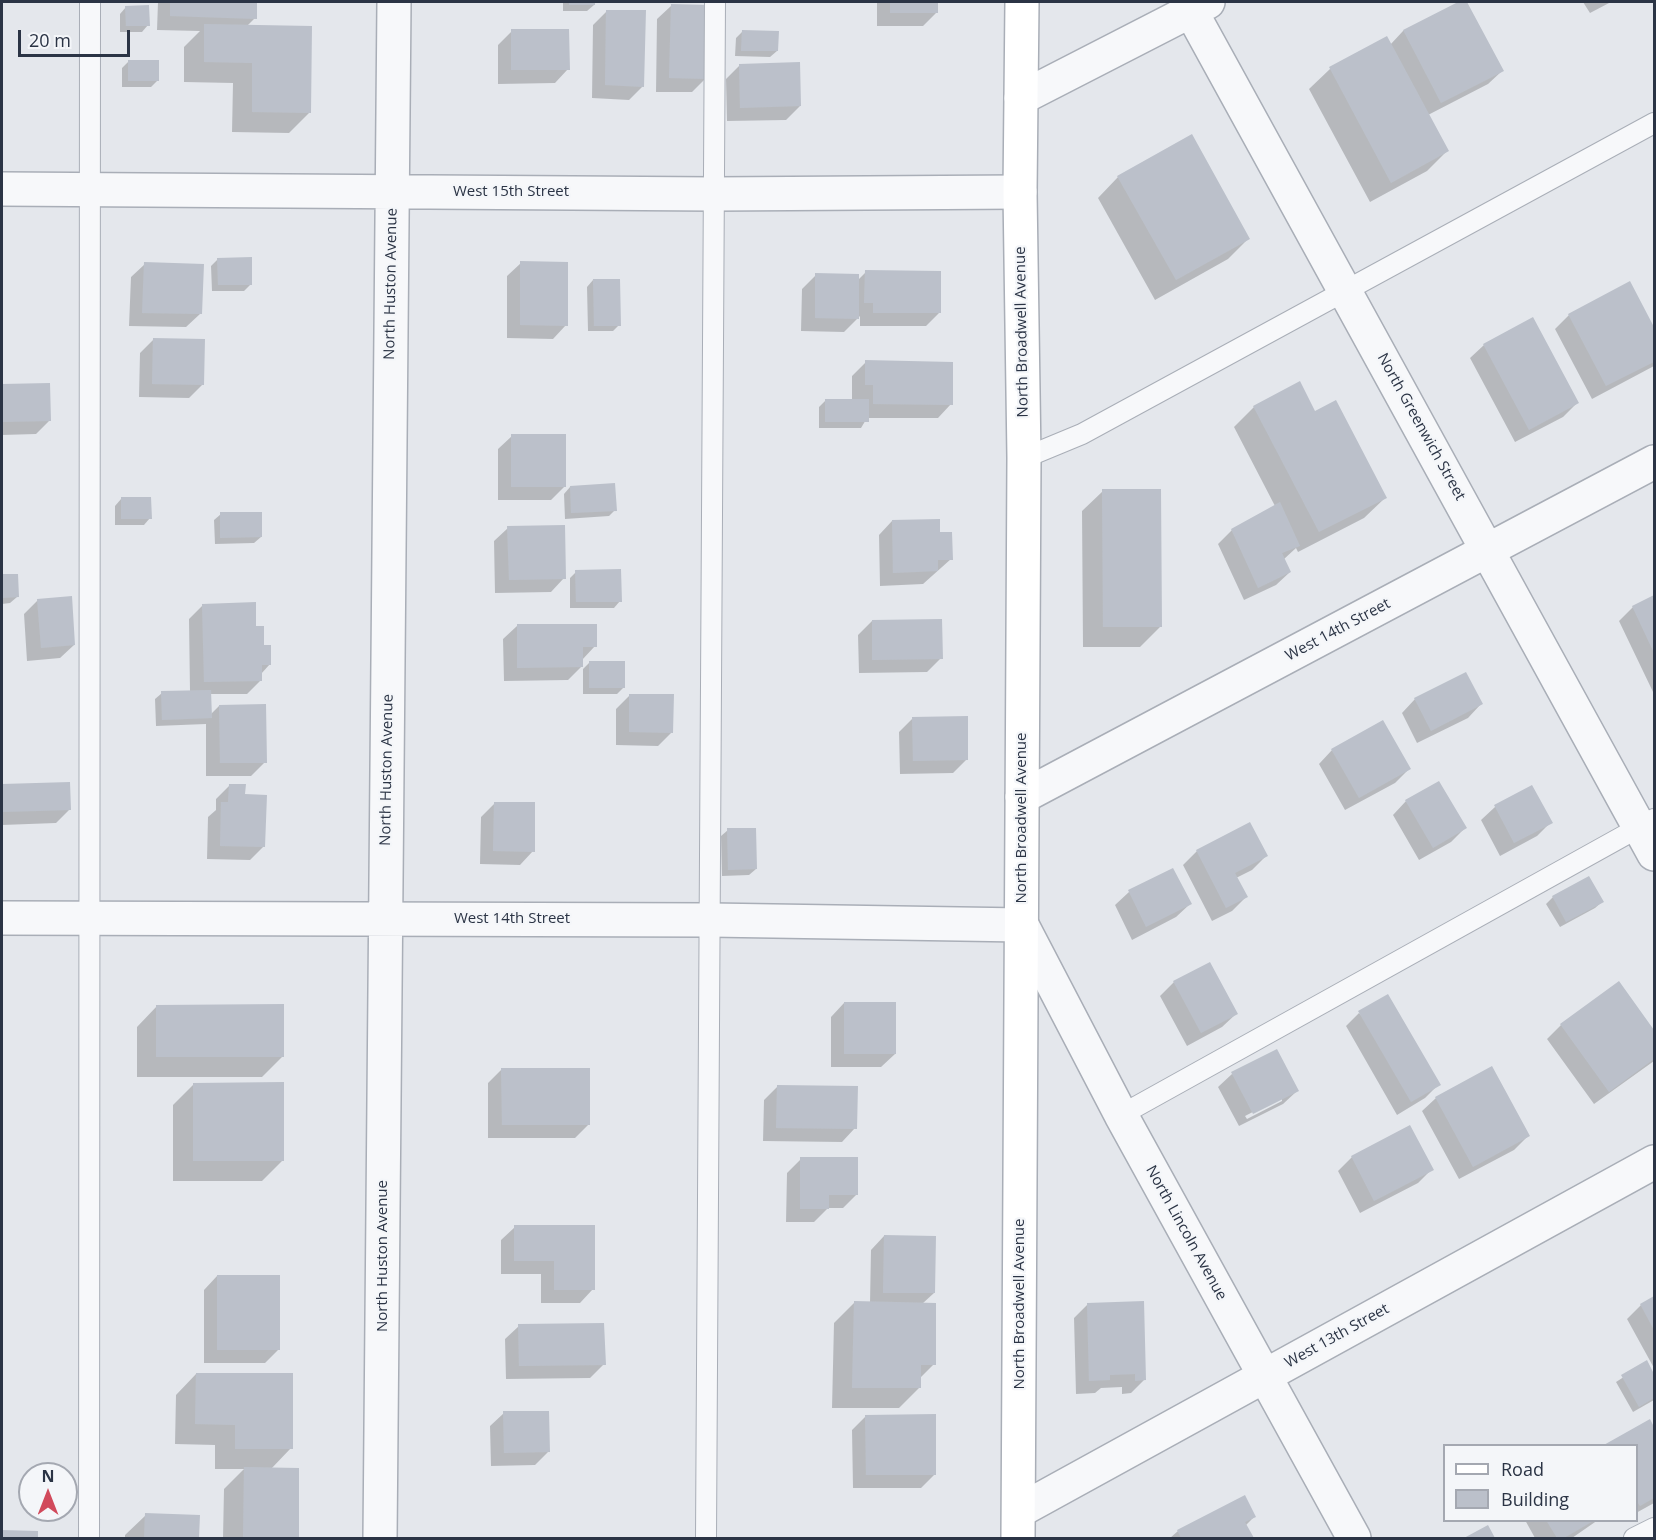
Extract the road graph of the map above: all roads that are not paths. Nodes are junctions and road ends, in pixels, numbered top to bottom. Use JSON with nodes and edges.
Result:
{"nodes":[{"id":1,"x":90,"y":2,"type":"edge"},
{"id":2,"x":394,"y":2,"type":"edge"},
{"id":3,"x":715,"y":2,"type":"edge"},
{"id":4,"x":1022,"y":2,"type":"edge"},
{"id":5,"x":1195,"y":4,"type":"edge"},
{"id":6,"x":1021,"y":98,"type":"junction"},
{"id":7,"x":1654,"y":123,"type":"edge"},
{"id":8,"x":2,"y":189,"type":"edge"},
{"id":9,"x":90,"y":190,"type":"junction"},
{"id":10,"x":392,"y":191,"type":"junction"},
{"id":11,"x":1020,"y":192,"type":"junction"},
{"id":12,"x":714,"y":194,"type":"junction"},
{"id":13,"x":1347,"y":290,"type":"junction"},
{"id":14,"x":1024,"y":458,"type":"junction"},
{"id":15,"x":1654,"y":462,"type":"edge"},
{"id":16,"x":1488,"y":550,"type":"junction"},
{"id":17,"x":1022,"y":797,"type":"junction"},
{"id":18,"x":1650,"y":833,"type":"edge"},
{"id":19,"x":2,"y":918,"type":"edge"},
{"id":20,"x":89,"y":918,"type":"junction"},
{"id":21,"x":386,"y":919,"type":"junction"},
{"id":22,"x":711,"y":920,"type":"junction"},
{"id":23,"x":1022,"y":925,"type":"junction"},
{"id":24,"x":1120,"y":1114,"type":"junction"},
{"id":25,"x":1654,"y":1162,"type":"edge"},
{"id":26,"x":1265,"y":1376,"type":"junction"},
{"id":27,"x":1019,"y":1525,"type":"edge"},
{"id":28,"x":1654,"y":1527,"type":"edge"},
{"id":29,"x":89,"y":1539,"type":"edge"},
{"id":30,"x":380,"y":1539,"type":"edge"},
{"id":31,"x":706,"y":1539,"type":"edge"},
{"id":32,"x":1354,"y":1539,"type":"edge"},
{"id":33,"x":1634,"y":1539,"type":"edge"}],
"edges":[{"from":1,"to":9,"type":"lane"},
{"from":2,"to":10,"type":"street","name":"North Huston Avenue"},
{"from":3,"to":12,"type":"lane"},
{"from":4,"to":6,"type":"main road","name":"North Broadwell Avenue"},
{"from":5,"to":6,"type":"street"},
{"from":5,"to":13,"type":"street","name":"North Greenwich Street"},
{"from":6,"to":11,"type":"main road","name":"North Broadwell Avenue"},
{"from":7,"to":13,"type":"lane"},
{"from":8,"to":9,"type":"street","name":"West 15th Street"},
{"from":9,"to":10,"type":"street","name":"West 15th Street"},
{"from":9,"to":20,"type":"lane"},
{"from":10,"to":12,"type":"street","name":"West 15th Street"},
{"from":10,"to":21,"type":"street","name":"North Huston Avenue"},
{"from":11,"to":12,"type":"street","name":"West 15th Street"},
{"from":11,"to":14,"type":"main road","name":"North Broadwell Avenue"},
{"from":12,"to":22,"type":"lane"},
{"from":13,"to":14,"type":"lane"},
{"from":13,"to":16,"type":"street","name":"North Greenwich Street"},
{"from":14,"to":17,"type":"main road","name":"North Broadwell Avenue"},
{"from":15,"to":16,"type":"street","name":"West 14th Street"},
{"from":16,"to":17,"type":"street","name":"West 14th Street"},
{"from":16,"to":18,"type":"street","name":"North Greenwich Street"},
{"from":17,"to":23,"type":"main road","name":"North Broadwell Avenue"},
{"from":18,"to":24,"type":"lane"},
{"from":19,"to":20,"type":"street","name":"West 14th Street"},
{"from":20,"to":21,"type":"street","name":"West 14th Street"},
{"from":20,"to":29,"type":"lane"},
{"from":21,"to":22,"type":"street","name":"West 14th Street"},
{"from":21,"to":30,"type":"street","name":"North Huston Avenue"},
{"from":22,"to":23,"type":"street","name":"West 14th Street"},
{"from":22,"to":31,"type":"lane"},
{"from":23,"to":24,"type":"street","name":"North Lincoln Avenue"},
{"from":23,"to":27,"type":"main road","name":"North Broadwell Avenue"},
{"from":24,"to":26,"type":"street","name":"North Lincoln Avenue"},
{"from":25,"to":26,"type":"street","name":"West 13th Street"},
{"from":26,"to":27,"type":"street","name":"West 13th Street"},
{"from":26,"to":32,"type":"street","name":"North Lincoln Avenue"},
{"from":28,"to":33,"type":"lane"}]}
